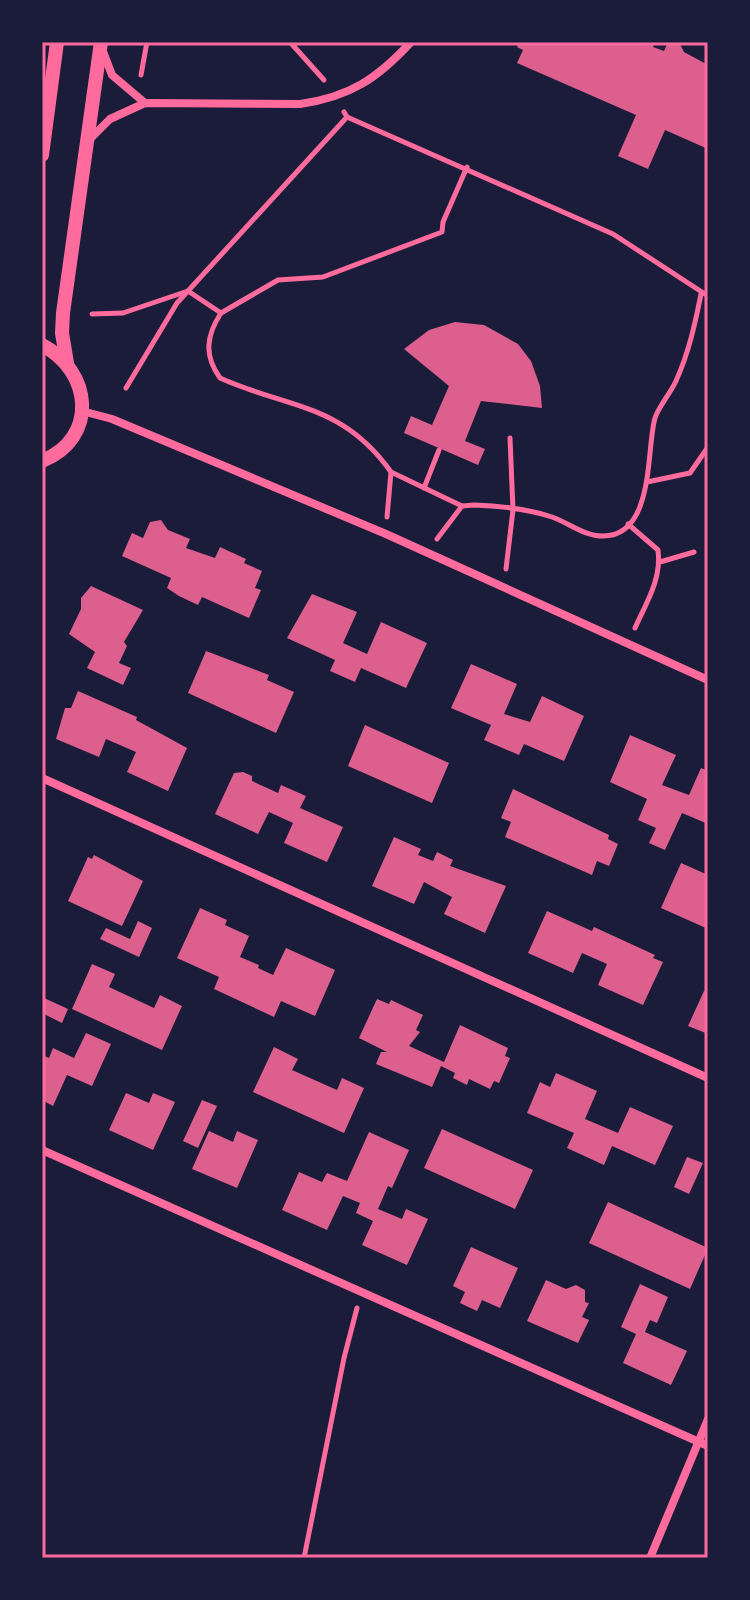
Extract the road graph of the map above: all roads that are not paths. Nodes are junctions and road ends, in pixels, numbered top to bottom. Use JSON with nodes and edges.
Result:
{"nodes":[{"id":1,"x":57,"y":42,"type":"edge"},
{"id":2,"x":411,"y":42,"type":"edge"},
{"id":3,"x":101,"y":44,"type":"edge"},
{"id":4,"x":145,"y":103,"type":"junction"},
{"id":5,"x":87,"y":142,"type":"junction"},
{"id":6,"x":42,"y":155,"type":"edge"},
{"id":7,"x":42,"y":345,"type":"edge"},
{"id":8,"x":67,"y":363,"type":"junction"},
{"id":9,"x":82,"y":411,"type":"junction"},
{"id":10,"x":43,"y":463,"type":"edge"},
{"id":11,"x":708,"y":680,"type":"edge"},
{"id":12,"x":42,"y":778,"type":"edge"},
{"id":13,"x":708,"y":1078,"type":"edge"},
{"id":14,"x":42,"y":1150,"type":"edge"},
{"id":15,"x":708,"y":1419,"type":"edge"},
{"id":16,"x":698,"y":1441,"type":"junction"},
{"id":17,"x":708,"y":1446,"type":"edge"},
{"id":18,"x":650,"y":1558,"type":"edge"}],
"edges":[{"from":1,"to":6,"type":"street"},
{"from":2,"to":4,"type":"street"},
{"from":3,"to":4,"type":"street"},
{"from":3,"to":5,"type":"street"},
{"from":4,"to":5,"type":"street"},
{"from":5,"to":8,"type":"street"},
{"from":7,"to":8,"type":"street"},
{"from":8,"to":9,"type":"street"},
{"from":9,"to":10,"type":"street"},
{"from":9,"to":11,"type":"street"},
{"from":12,"to":13,"type":"street"},
{"from":14,"to":16,"type":"street"},
{"from":15,"to":16,"type":"street"},
{"from":16,"to":17,"type":"street"},
{"from":16,"to":18,"type":"street"}]}
